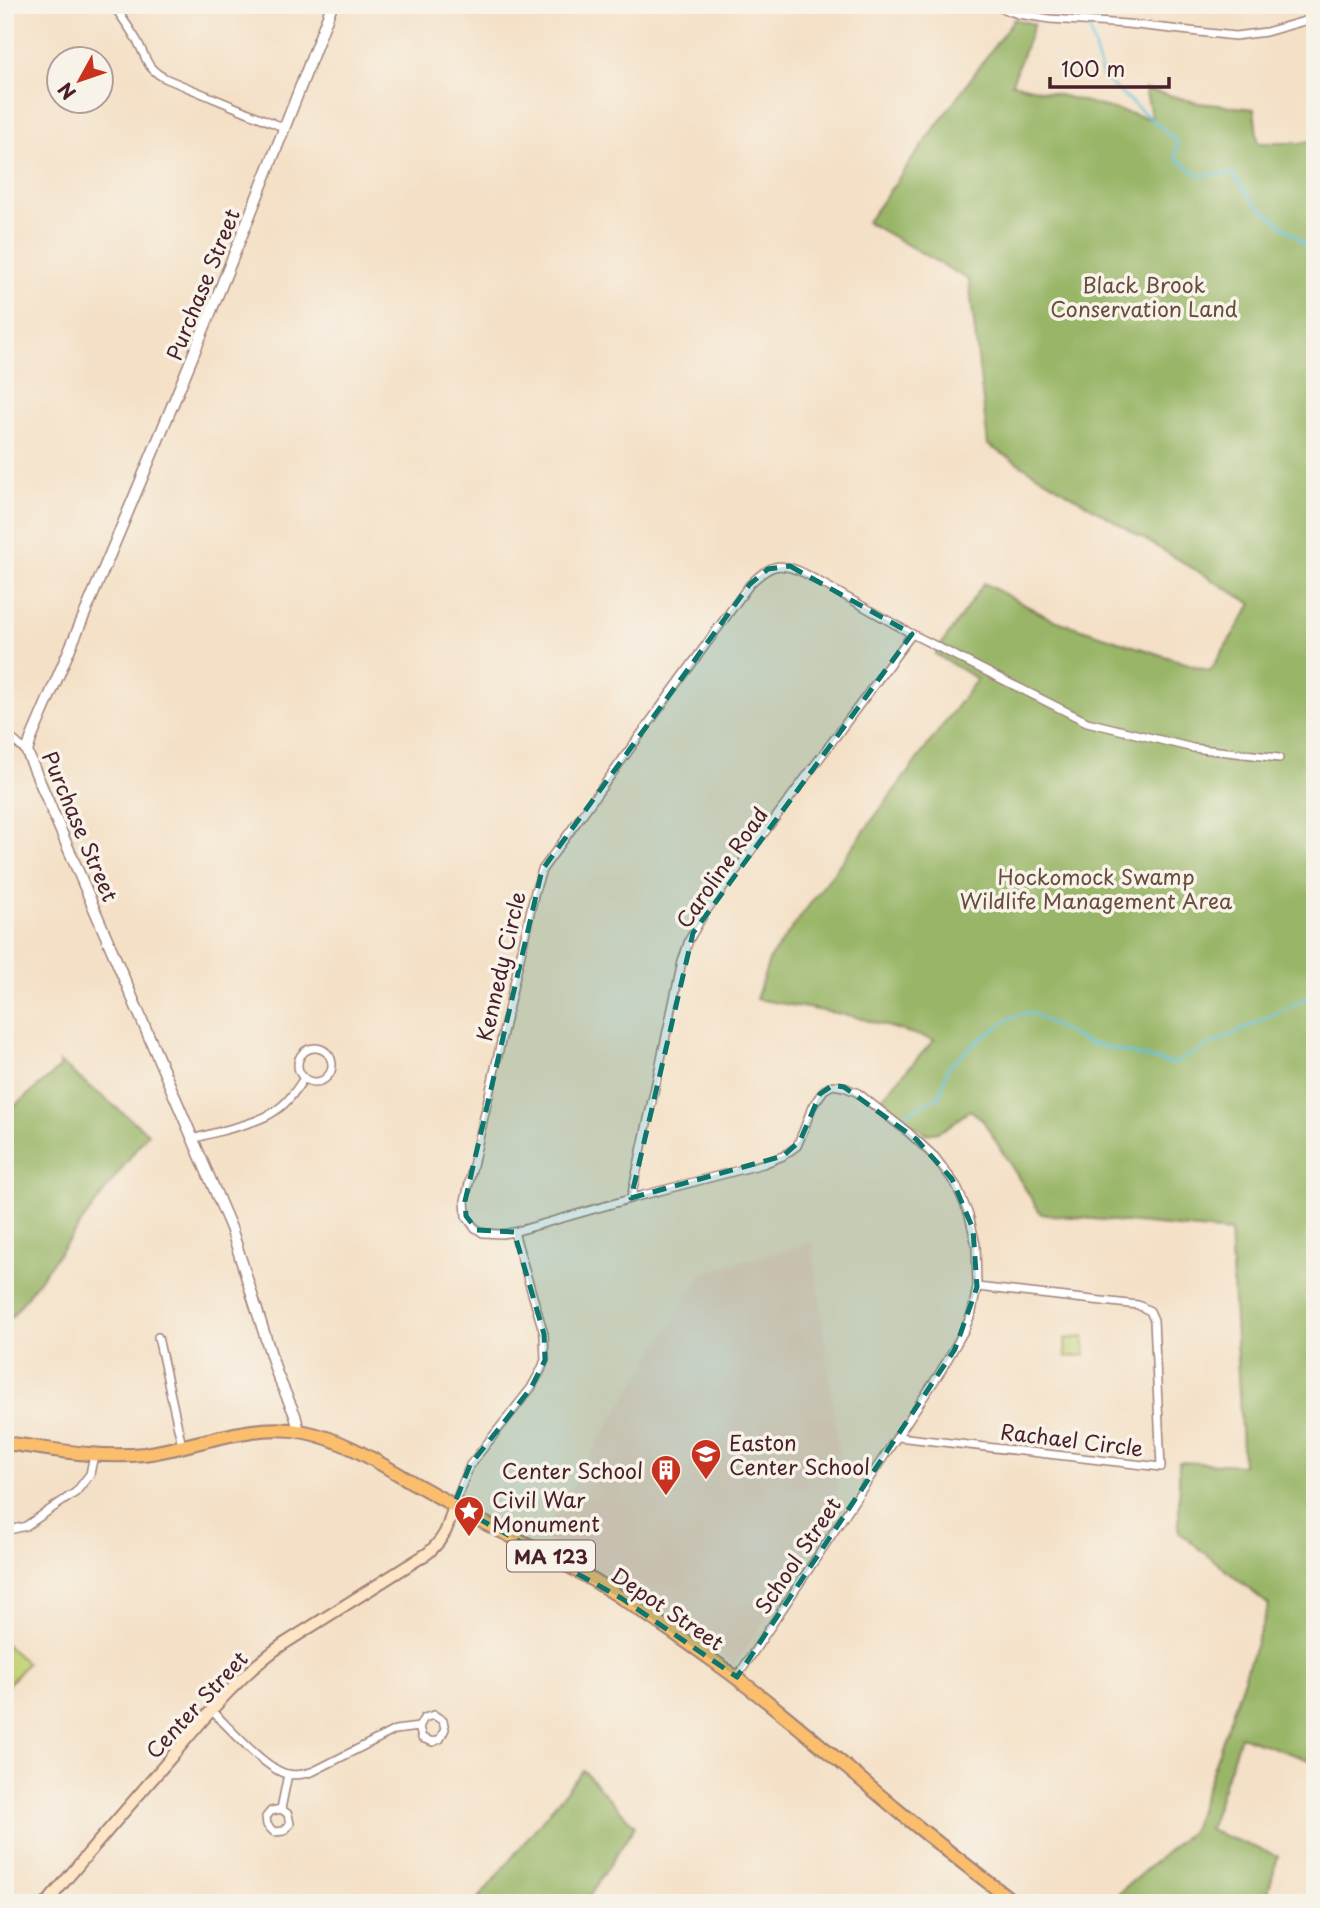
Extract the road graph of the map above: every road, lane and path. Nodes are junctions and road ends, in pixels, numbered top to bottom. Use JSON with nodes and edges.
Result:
{"nodes":[{"id":1,"x":113,"y":5,"type":"edge"},
{"id":2,"x":332,"y":5,"type":"edge"},
{"id":3,"x":992,"y":5,"type":"edge"},
{"id":4,"x":1315,"y":18,"type":"edge"},
{"id":5,"x":285,"y":128,"type":"junction"},
{"id":6,"x":912,"y":634,"type":"junction"},
{"id":7,"x":5,"y":733,"type":"edge"},
{"id":8,"x":27,"y":752,"type":"junction"},
{"id":9,"x":1279,"y":758,"type":"dead end"},
{"id":10,"x":304,"y":1078,"type":"junction"},
{"id":11,"x":828,"y":1087,"type":"joint"},
{"id":12,"x":192,"y":1139,"type":"junction"},
{"id":13,"x":631,"y":1198,"type":"junction"},
{"id":14,"x":514,"y":1232,"type":"junction"},
{"id":15,"x":977,"y":1287,"type":"junction"},
{"id":16,"x":158,"y":1337,"type":"dead end"},
{"id":17,"x":299,"y":1431,"type":"junction"},
{"id":18,"x":898,"y":1437,"type":"junction"},
{"id":19,"x":5,"y":1443,"type":"edge"},
{"id":20,"x":182,"y":1446,"type":"junction"},
{"id":21,"x":94,"y":1455,"type":"junction"},
{"id":22,"x":454,"y":1505,"type":"junction"},
{"id":23,"x":5,"y":1531,"type":"edge"},
{"id":24,"x":737,"y":1677,"type":"junction"},
{"id":25,"x":212,"y":1711,"type":"junction"},
{"id":26,"x":419,"y":1727,"type":"dead end"},
{"id":27,"x":288,"y":1774,"type":"junction"},
{"id":28,"x":281,"y":1809,"type":"dead end"},
{"id":29,"x":47,"y":1903,"type":"edge"},
{"id":30,"x":1014,"y":1903,"type":"edge"}],
"edges":[{"from":1,"to":5,"type":"street"},
{"from":2,"to":5,"type":"street","name":"Purchase Street"},
{"from":3,"to":4,"type":"street"},
{"from":5,"to":8,"type":"street","name":"Purchase Street"},
{"from":6,"to":9,"type":"street","name":"Kennedy Circle"},
{"from":6,"to":13,"type":"street","name":"Caroline Road"},
{"from":6,"to":14,"type":"street","name":"Kennedy Circle"},
{"from":7,"to":8,"type":"street"},
{"from":8,"to":12,"type":"street","name":"Purchase Street"},
{"from":10,"to":10,"type":"street"},
{"from":10,"to":12,"type":"street"},
{"from":11,"to":13,"type":"street","name":"Kennedy Circle"},
{"from":11,"to":15,"type":"street","name":"School Street"},
{"from":12,"to":17,"type":"street","name":"Purchase Street"},
{"from":13,"to":14,"type":"street","name":"Kennedy Circle"},
{"from":14,"to":22,"type":"street"},
{"from":15,"to":18,"type":"street","name":"School Street"},
{"from":15,"to":18,"type":"street","name":"Rachael Circle"},
{"from":16,"to":20,"type":"street"},
{"from":17,"to":20,"type":"highway","name":"Depot Street","number":"MA 123"},
{"from":17,"to":22,"type":"highway","name":"Depot Street","number":"MA 123"},
{"from":18,"to":24,"type":"street","name":"School Street"},
{"from":19,"to":21,"type":"highway","name":"Depot Street","number":"MA 123"},
{"from":20,"to":21,"type":"highway","name":"Depot Street","number":"MA 123"},
{"from":21,"to":23,"type":"street"},
{"from":22,"to":24,"type":"highway","name":"Depot Street","number":"MA 123"},
{"from":22,"to":25,"type":"main road","name":"Center Street"},
{"from":24,"to":30,"type":"highway","name":"Depot Street","number":"MA 123"},
{"from":25,"to":27,"type":"street"},
{"from":25,"to":29,"type":"main road","name":"Center Street"},
{"from":26,"to":27,"type":"street"},
{"from":27,"to":28,"type":"street"}]}
